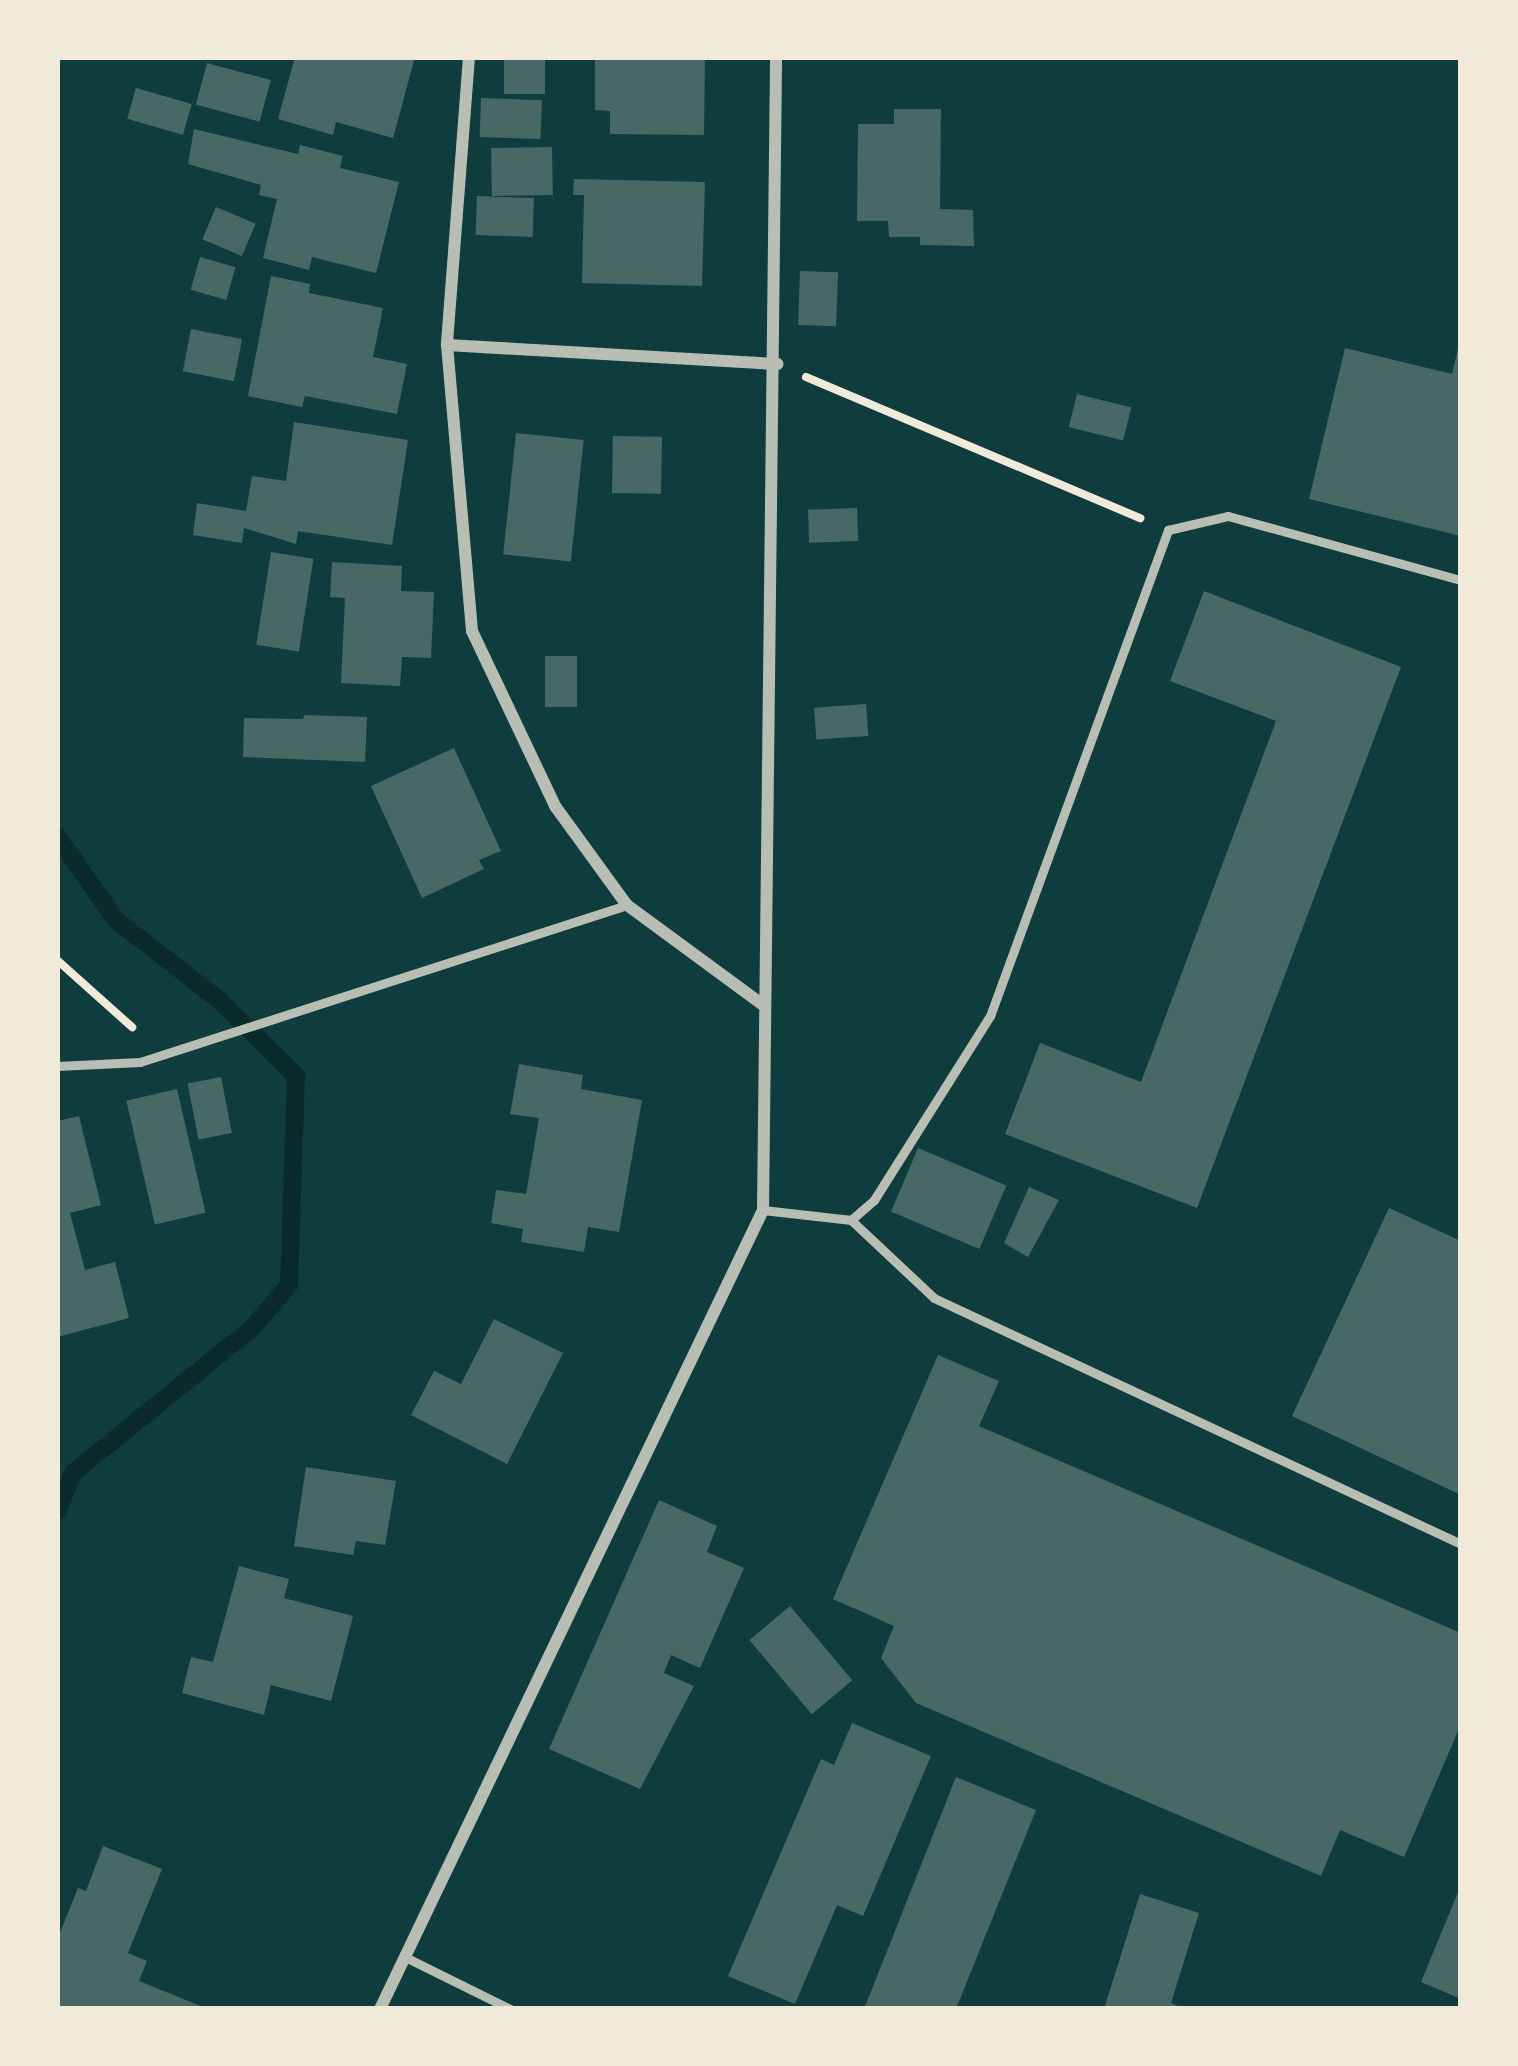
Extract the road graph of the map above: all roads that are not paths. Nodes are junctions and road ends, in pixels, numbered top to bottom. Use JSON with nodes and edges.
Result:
{"nodes":[{"id":1,"x":470,"y":57,"type":"edge"},
{"id":2,"x":776,"y":57,"type":"edge"},
{"id":3,"x":447,"y":345,"type":"junction"},
{"id":4,"x":776,"y":364,"type":"junction"},
{"id":5,"x":1461,"y":580,"type":"edge"},
{"id":6,"x":627,"y":904,"type":"junction"},
{"id":7,"x":762,"y":1004,"type":"junction"},
{"id":8,"x":57,"y":1066,"type":"edge"},
{"id":9,"x":763,"y":1210,"type":"junction"},
{"id":10,"x":851,"y":1220,"type":"junction"},
{"id":11,"x":1461,"y":1544,"type":"edge"},
{"id":12,"x":405,"y":1957,"type":"junction"},
{"id":13,"x":380,"y":2009,"type":"edge"},
{"id":14,"x":510,"y":2009,"type":"edge"}],
"edges":[{"from":1,"to":3,"type":"street"},
{"from":2,"to":4,"type":"street"},
{"from":3,"to":4,"type":"street"},
{"from":3,"to":6,"type":"street"},
{"from":4,"to":7,"type":"street"},
{"from":5,"to":10,"type":"lane"},
{"from":6,"to":7,"type":"street"},
{"from":6,"to":8,"type":"lane"},
{"from":7,"to":9,"type":"street"},
{"from":9,"to":10,"type":"lane"},
{"from":9,"to":12,"type":"street"},
{"from":10,"to":11,"type":"lane"},
{"from":12,"to":13,"type":"street"},
{"from":12,"to":14,"type":"lane"}]}
